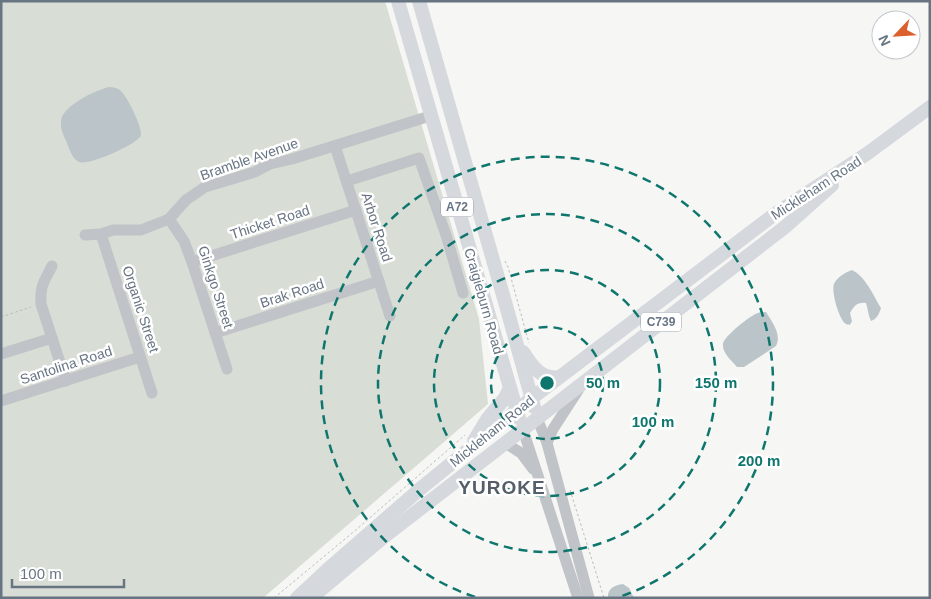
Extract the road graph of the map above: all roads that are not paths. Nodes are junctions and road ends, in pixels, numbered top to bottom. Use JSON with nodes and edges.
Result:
{"nodes":[{"id":1,"x":398,"y":1,"type":"edge"},
{"id":2,"x":419,"y":1,"type":"edge"},
{"id":3,"x":930,"y":107,"type":"edge"},
{"id":4,"x":430,"y":116,"type":"junction"},
{"id":5,"x":335,"y":146,"type":"junction"},
{"id":6,"x":868,"y":153,"type":"junction"},
{"id":7,"x":347,"y":181,"type":"junction"},
{"id":8,"x":356,"y":210,"type":"junction"},
{"id":9,"x":169,"y":219,"type":"junction"},
{"id":10,"x":101,"y":234,"type":"junction"},
{"id":11,"x":85,"y":235,"type":"dead end"},
{"id":12,"x":192,"y":262,"type":"junction"},
{"id":13,"x":52,"y":266,"type":"dead end"},
{"id":14,"x":378,"y":281,"type":"junction"},
{"id":15,"x":463,"y":293,"type":"dead end"},
{"id":16,"x":390,"y":316,"type":"dead end"},
{"id":17,"x":215,"y":333,"type":"junction"},
{"id":18,"x":514,"y":336,"type":"junction"},
{"id":19,"x":52,"y":338,"type":"junction"},
{"id":20,"x":1,"y":354,"type":"edge"},
{"id":21,"x":140,"y":357,"type":"junction"},
{"id":22,"x":226,"y":368,"type":"dead end"},
{"id":23,"x":560,"y":377,"type":"junction"},
{"id":24,"x":66,"y":381,"type":"junction"},
{"id":25,"x":582,"y":383,"type":"junction"},
{"id":26,"x":510,"y":388,"type":"junction"},
{"id":27,"x":152,"y":392,"type":"dead end"},
{"id":28,"x":532,"y":398,"type":"junction"},
{"id":29,"x":1,"y":402,"type":"edge"},
{"id":30,"x":517,"y":411,"type":"junction"},
{"id":31,"x":537,"y":418,"type":"junction"},
{"id":32,"x":523,"y":430,"type":"junction"},
{"id":33,"x":506,"y":443,"type":"junction"},
{"id":34,"x":547,"y":443,"type":"junction"},
{"id":35,"x":468,"y":450,"type":"junction"},
{"id":36,"x":540,"y":479,"type":"junction"},
{"id":37,"x":296,"y":598,"type":"edge"},
{"id":38,"x":311,"y":598,"type":"edge"},
{"id":39,"x":578,"y":598,"type":"edge"},
{"id":40,"x":589,"y":598,"type":"edge"}],
"edges":[{"from":1,"to":4,"type":"main road","name":"Craigieburn Road","number":"A72"},
{"from":2,"to":18,"type":"main road","name":"Craigieburn Road","number":"A72"},
{"from":3,"to":6,"type":"main road","name":"Mickleham Road","number":"C739"},
{"from":4,"to":5,"type":"street","name":"Bramble Avenue"},
{"from":4,"to":26,"type":"main road","name":"Craigieburn Road","number":"A72"},
{"from":5,"to":7,"type":"street","name":"Arbor Road"},
{"from":5,"to":9,"type":"street","name":"Bramble Avenue"},
{"from":6,"to":23,"type":"main road","name":"Mickleham Road","number":"C739"},
{"from":6,"to":25,"type":"main road","name":"Mickleham Road","number":"C739"},
{"from":7,"to":8,"type":"street","name":"Arbor Road"},
{"from":7,"to":15,"type":"street"},
{"from":8,"to":12,"type":"street","name":"Thicket Road"},
{"from":8,"to":14,"type":"street","name":"Arbor Road"},
{"from":9,"to":10,"type":"street","name":"Bramble Avenue"},
{"from":9,"to":12,"type":"street","name":"Ginkgo Street"},
{"from":10,"to":11,"type":"street","name":"Bramble Avenue"},
{"from":10,"to":21,"type":"street","name":"Organic Street"},
{"from":12,"to":17,"type":"street","name":"Ginkgo Street"},
{"from":13,"to":19,"type":"street"},
{"from":14,"to":16,"type":"street","name":"Arbor Road"},
{"from":14,"to":17,"type":"street","name":"Brak Road"},
{"from":17,"to":22,"type":"street","name":"Ginkgo Street"},
{"from":18,"to":23,"type":"main road"},
{"from":18,"to":28,"type":"main road","name":"Craigieburn Road","number":"A72"},
{"from":19,"to":20,"type":"street"},
{"from":19,"to":24,"type":"street"},
{"from":21,"to":24,"type":"street","name":"Santolina Road"},
{"from":21,"to":27,"type":"street","name":"Organic Street"},
{"from":23,"to":28,"type":"main road","name":"Mickleham Road","number":"C739"},
{"from":24,"to":29,"type":"street","name":"Santolina Road"},
{"from":25,"to":31,"type":"main road","name":"Mickleham Road","number":"C739"},
{"from":25,"to":34,"type":"street"},
{"from":26,"to":30,"type":"main road","name":"Craigieburn Road","number":"A72"},
{"from":26,"to":35,"type":"main road"},
{"from":28,"to":30,"type":"main road","name":"Mickleham Road","number":"C739"},
{"from":28,"to":31,"type":"main road","name":"Craigieburn Road","number":"A72"},
{"from":30,"to":32,"type":"main road","name":"Craigieburn Road","number":"A72"},
{"from":30,"to":35,"type":"main road","name":"Mickleham Road","number":"C739"},
{"from":31,"to":32,"type":"main road","name":"Mickleham Road","number":"C739"},
{"from":31,"to":34,"type":"street","name":"Craigieburn Road"},
{"from":32,"to":33,"type":"main road","name":"Mickleham Road","number":"C739"},
{"from":32,"to":36,"type":"street","name":"Craigieburn Road"},
{"from":33,"to":36,"type":"street"},
{"from":33,"to":38,"type":"main road","name":"Mickleham Road","number":"C739"},
{"from":34,"to":40,"type":"street","name":"Craigieburn Road"},
{"from":35,"to":37,"type":"main road","name":"Mickleham Road","number":"C739"},
{"from":36,"to":39,"type":"street","name":"Craigieburn Road"}]}
